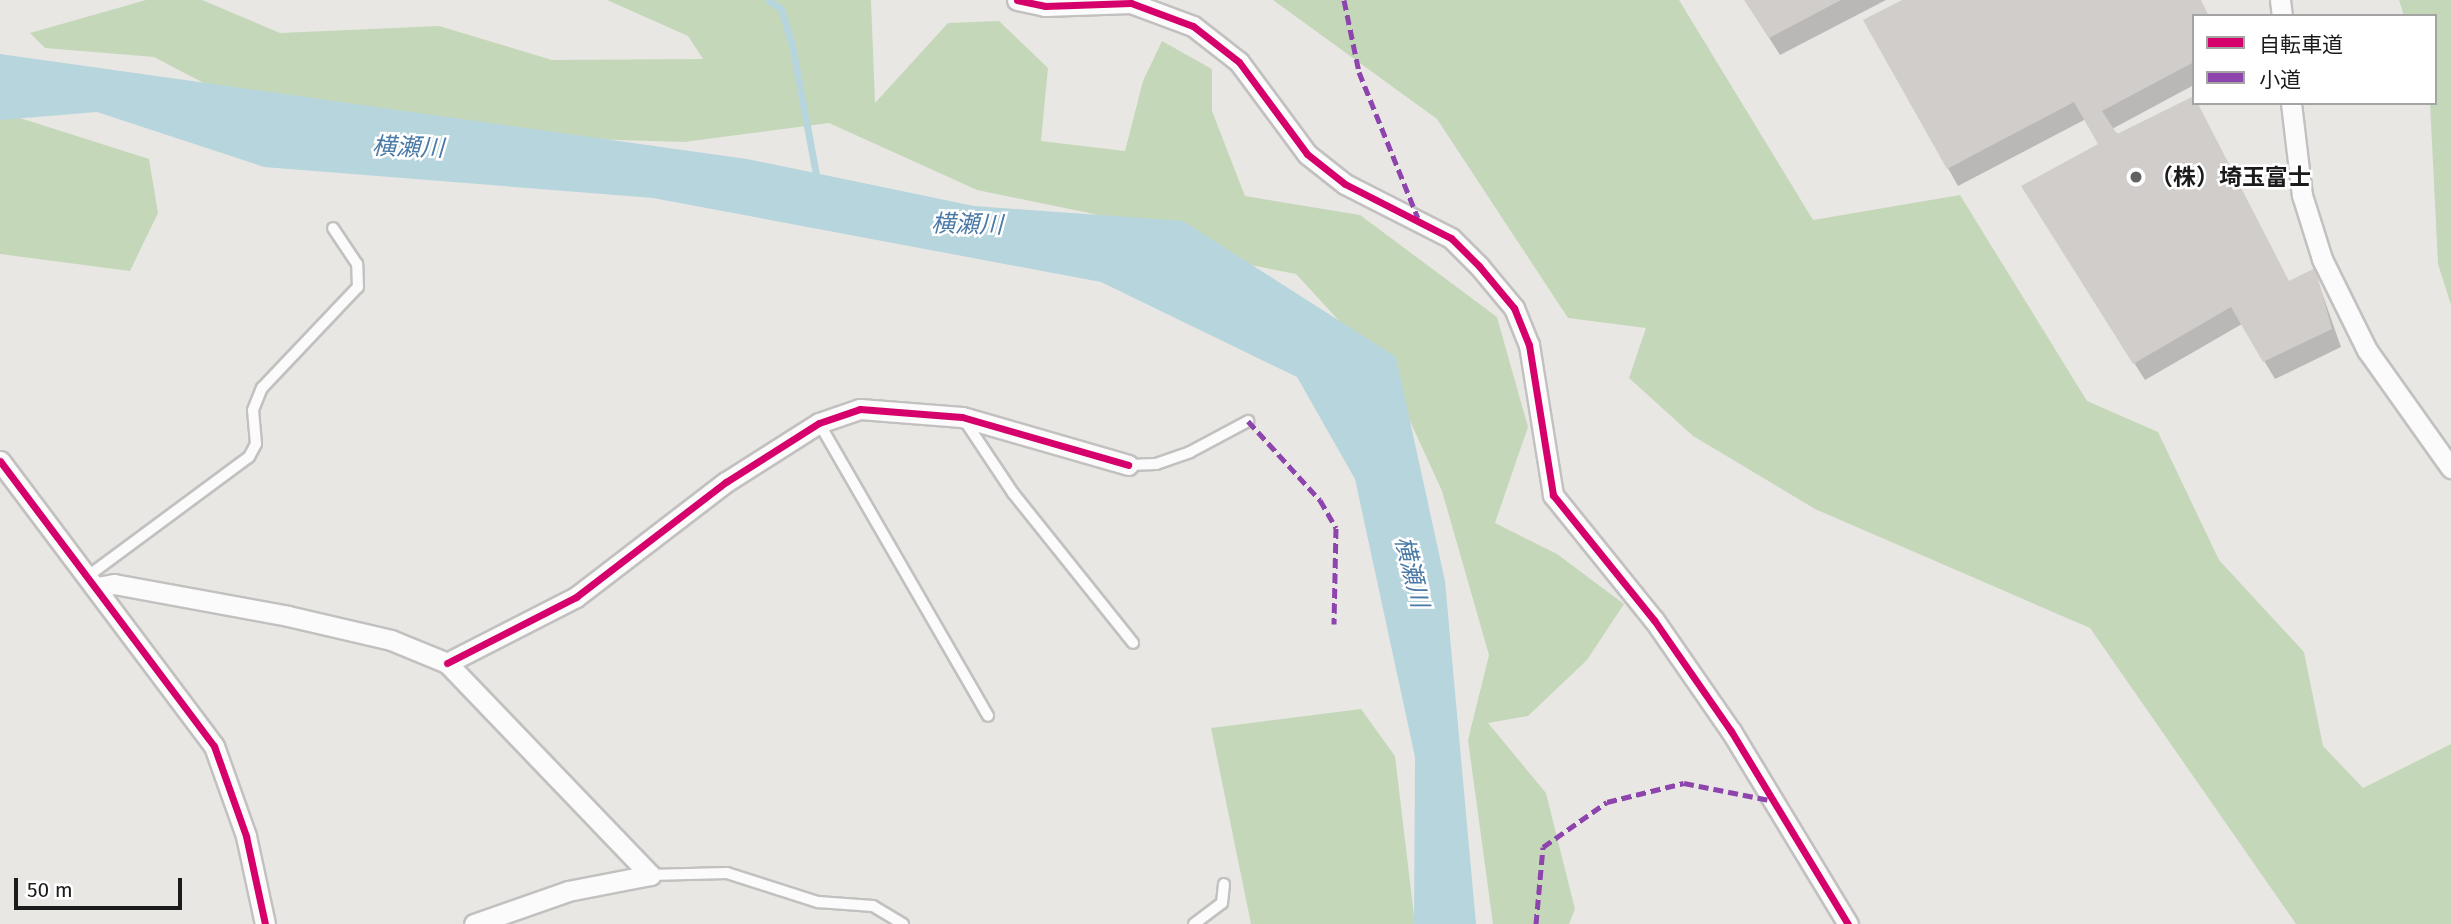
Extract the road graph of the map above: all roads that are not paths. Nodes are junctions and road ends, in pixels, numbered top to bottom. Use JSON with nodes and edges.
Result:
{"nodes":[{"id":1,"x":1017,"y":0,"type":"edge"},
{"id":2,"x":2291,"y":105,"type":"edge"},
{"id":3,"x":333,"y":228,"type":"dead end"},
{"id":4,"x":962,"y":418,"type":"junction"},
{"id":5,"x":1248,"y":421,"type":"dead end"},
{"id":6,"x":819,"y":423,"type":"junction"},
{"id":7,"x":0,"y":461,"type":"edge"},
{"id":8,"x":1128,"y":465,"type":"joint"},
{"id":9,"x":2451,"y":468,"type":"edge"},
{"id":10,"x":92,"y":582,"type":"junction"},
{"id":11,"x":1133,"y":643,"type":"dead end"},
{"id":12,"x":447,"y":663,"type":"junction"},
{"id":13,"x":988,"y":716,"type":"dead end"},
{"id":14,"x":650,"y":875,"type":"junction"},
{"id":15,"x":1224,"y":884,"type":"dead end"},
{"id":16,"x":265,"y":924,"type":"edge"},
{"id":17,"x":474,"y":924,"type":"edge"},
{"id":18,"x":903,"y":924,"type":"edge"},
{"id":19,"x":1194,"y":924,"type":"edge"},
{"id":20,"x":1848,"y":924,"type":"edge"}],
"edges":[{"from":1,"to":20,"type":"street"},
{"from":2,"to":9,"type":"street"},
{"from":3,"to":10,"type":"lane"},
{"from":4,"to":6,"type":"street"},
{"from":4,"to":8,"type":"street"},
{"from":4,"to":11,"type":"lane"},
{"from":5,"to":8,"type":"lane"},
{"from":6,"to":12,"type":"street"},
{"from":6,"to":13,"type":"lane"},
{"from":7,"to":10,"type":"street"},
{"from":10,"to":12,"type":"street"},
{"from":10,"to":16,"type":"street"},
{"from":12,"to":14,"type":"street"},
{"from":14,"to":17,"type":"street"},
{"from":14,"to":18,"type":"lane"},
{"from":15,"to":19,"type":"lane"}]}
